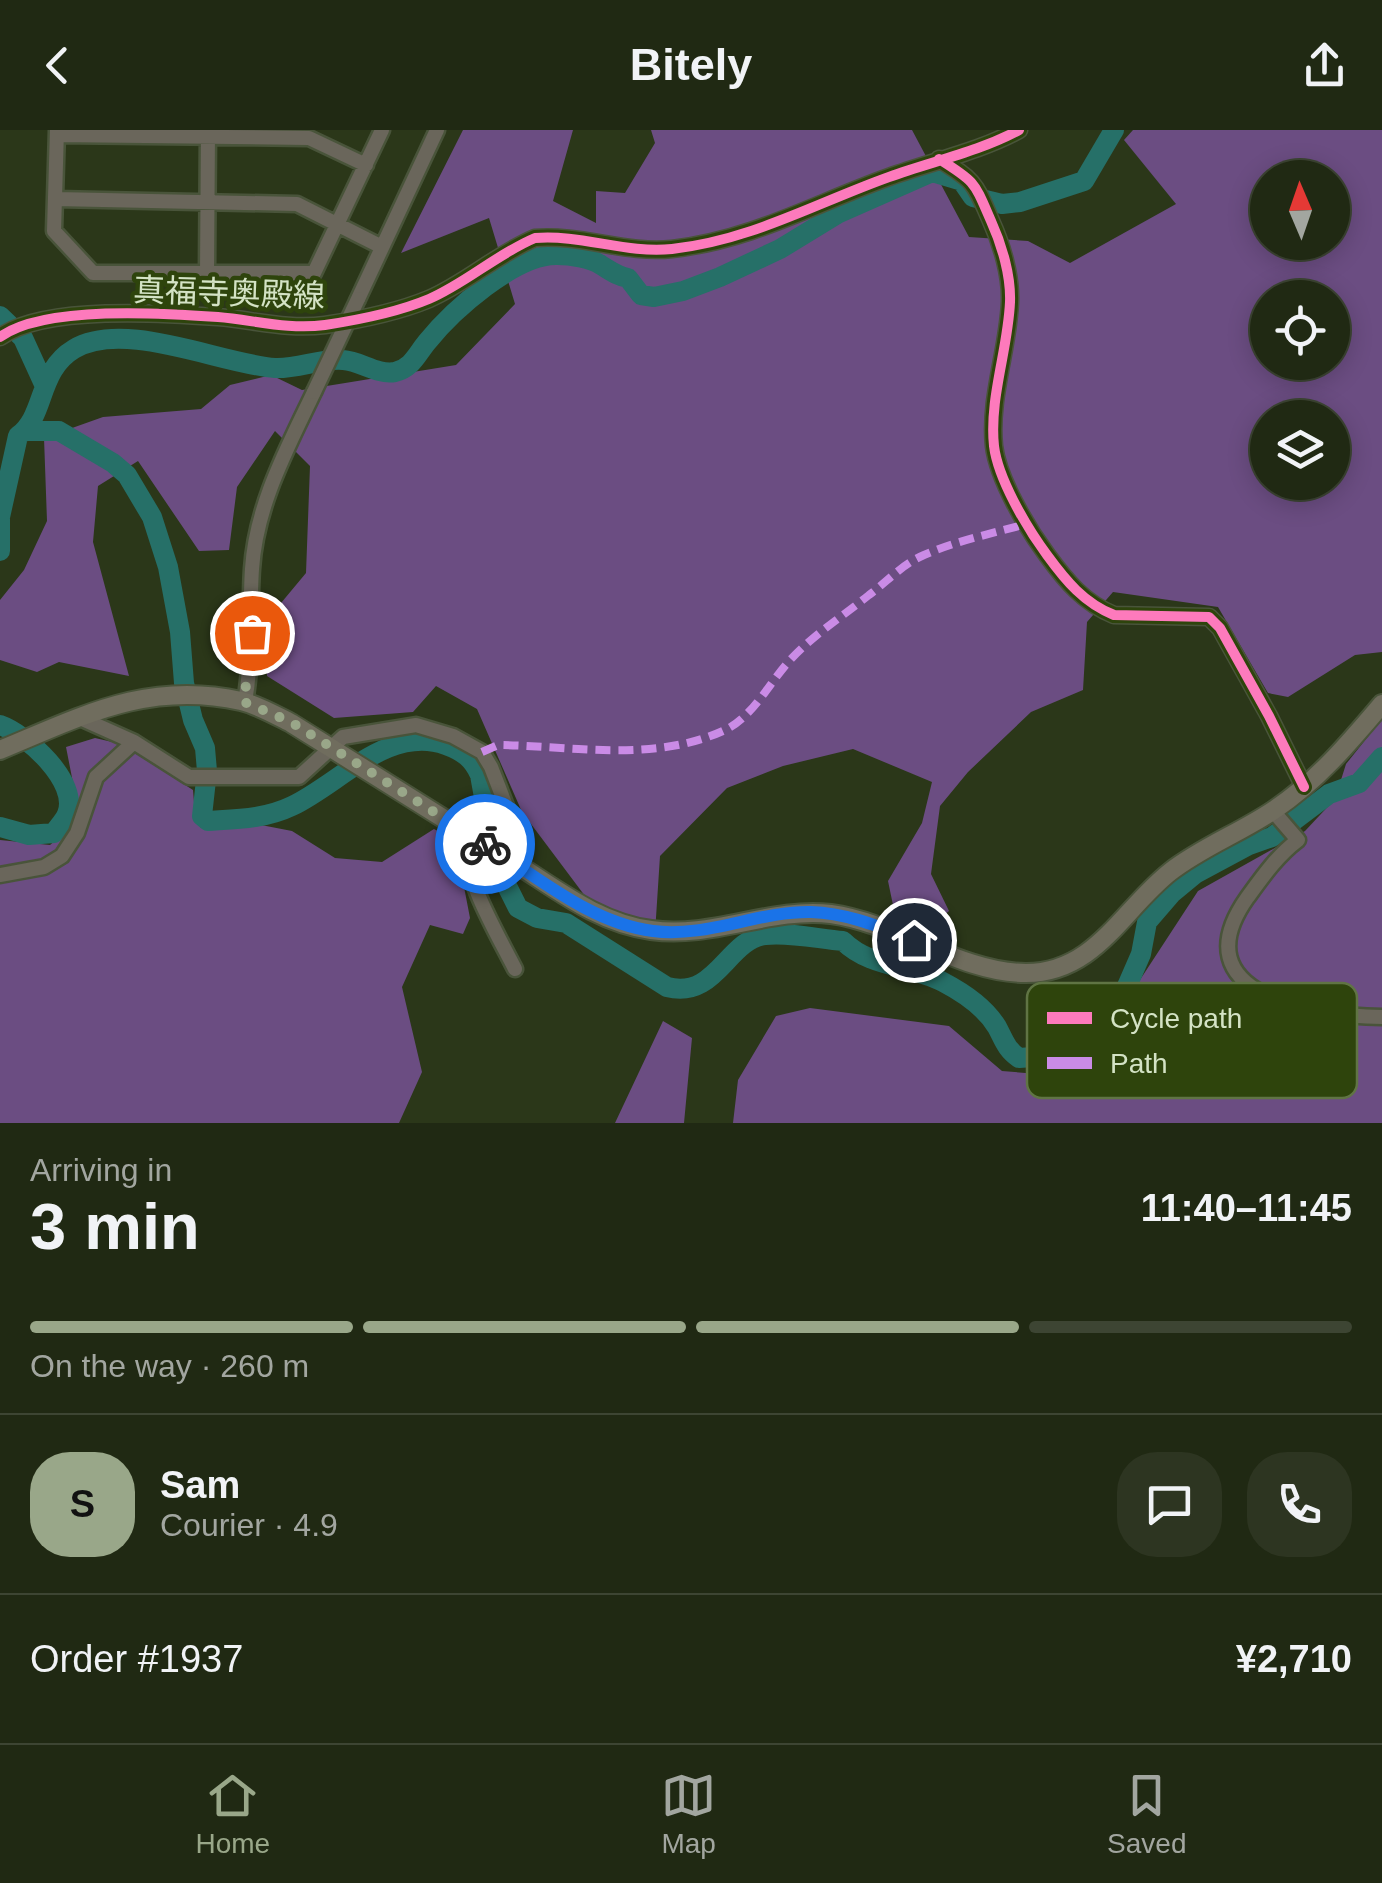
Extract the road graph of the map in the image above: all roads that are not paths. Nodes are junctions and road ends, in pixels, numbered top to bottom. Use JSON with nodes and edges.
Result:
{"nodes":[{"id":1,"x":382,"y":130,"type":"edge"},
{"id":2,"x":437,"y":130,"type":"edge"},
{"id":3,"x":1019,"y":130,"type":"edge"},
{"id":4,"x":57,"y":133,"type":"edge"},
{"id":5,"x":208,"y":133,"type":"edge"},
{"id":6,"x":939,"y":160,"type":"junction"},
{"id":7,"x":366,"y":164,"type":"junction"},
{"id":8,"x":56,"y":199,"type":"junction"},
{"id":9,"x":208,"y":202,"type":"junction"},
{"id":10,"x":338,"y":226,"type":"junction"},
{"id":11,"x":382,"y":247,"type":"junction"},
{"id":12,"x":207,"y":273,"type":"junction"},
{"id":13,"x":0,"y":337,"type":"edge"},
{"id":14,"x":244,"y":702,"type":"junction"},
{"id":15,"x":1382,"y":704,"type":"edge"},
{"id":16,"x":78,"y":717,"type":"junction"},
{"id":17,"x":134,"y":742,"type":"junction"},
{"id":18,"x":3,"y":748,"type":"edge"},
{"id":19,"x":336,"y":750,"type":"junction"},
{"id":20,"x":1304,"y":788,"type":"junction"},
{"id":21,"x":1276,"y":814,"type":"junction"},
{"id":22,"x":467,"y":834,"type":"junction"},
{"id":23,"x":513,"y":862,"type":"junction"},
{"id":24,"x":0,"y":875,"type":"edge"},
{"id":25,"x":515,"y":969,"type":"dead end"},
{"id":26,"x":1248,"y":983,"type":"edge"},
{"id":27,"x":1357,"y":1015,"type":"edge"},
{"id":28,"x":1382,"y":1017,"type":"edge"}],
"edges":[{"from":1,"to":7,"type":"street"},
{"from":2,"to":11,"type":"street"},
{"from":3,"to":6,"type":"street","name":"真福寺奥殿線"},
{"from":4,"to":5,"type":"street"},
{"from":4,"to":8,"type":"street"},
{"from":5,"to":7,"type":"street"},
{"from":5,"to":9,"type":"street"},
{"from":6,"to":13,"type":"street","name":"真福寺奥殿線"},
{"from":6,"to":20,"type":"street"},
{"from":7,"to":10,"type":"street"},
{"from":8,"to":9,"type":"street"},
{"from":8,"to":12,"type":"street"},
{"from":9,"to":10,"type":"street"},
{"from":9,"to":12,"type":"street"},
{"from":10,"to":11,"type":"street"},
{"from":10,"to":12,"type":"street"},
{"from":11,"to":14,"type":"street","bridge":true},
{"from":14,"to":16,"type":"main road"},
{"from":14,"to":19,"type":"main road"},
{"from":15,"to":20,"type":"main road"},
{"from":16,"to":17,"type":"street"},
{"from":16,"to":18,"type":"main road"},
{"from":17,"to":19,"type":"street"},
{"from":17,"to":24,"type":"street"},
{"from":19,"to":22,"type":"main road"},
{"from":19,"to":23,"type":"street"},
{"from":20,"to":21,"type":"main road"},
{"from":21,"to":23,"type":"main road"},
{"from":21,"to":26,"type":"street"},
{"from":22,"to":23,"type":"main road"},
{"from":22,"to":25,"type":"street"},
{"from":27,"to":28,"type":"street"}]}
